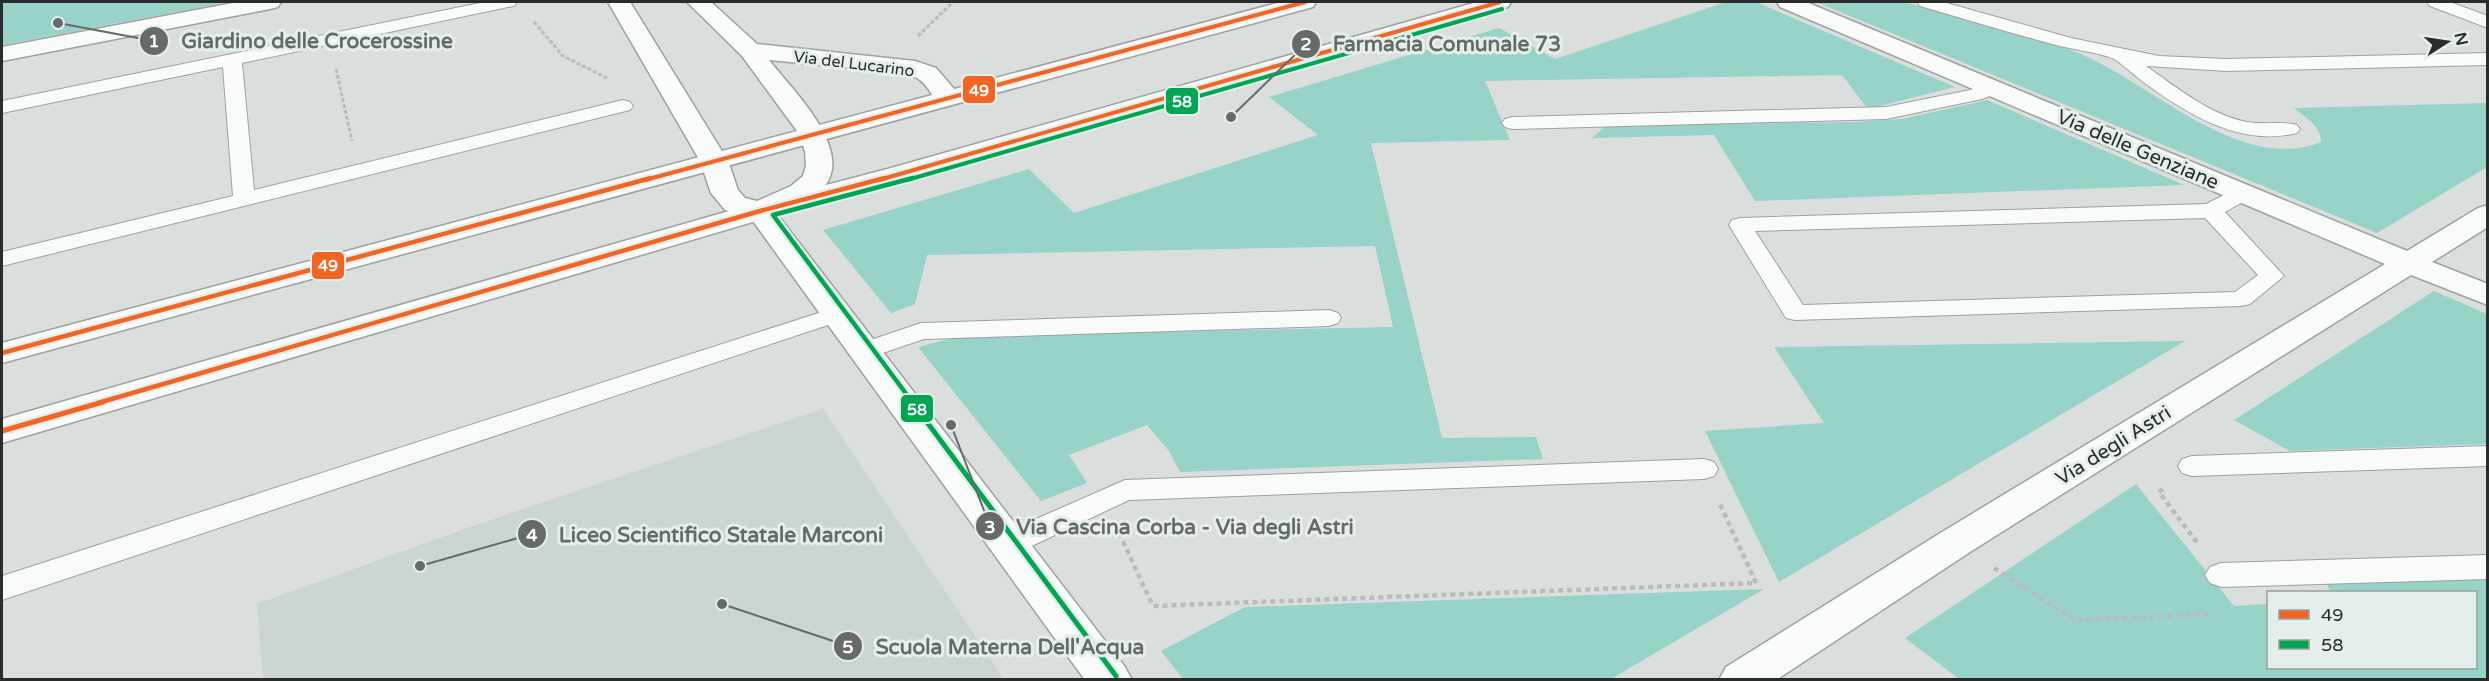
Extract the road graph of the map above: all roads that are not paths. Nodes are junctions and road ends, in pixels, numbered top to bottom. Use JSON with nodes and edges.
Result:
{"nodes":[{"id":1,"x":270,"y":2,"type":"edge"},
{"id":2,"x":508,"y":2,"type":"edge"},
{"id":3,"x":618,"y":2,"type":"edge"},
{"id":4,"x":698,"y":2,"type":"edge"},
{"id":5,"x":1305,"y":2,"type":"edge"},
{"id":6,"x":1500,"y":2,"type":"edge"},
{"id":7,"x":1788,"y":2,"type":"edge"},
{"id":8,"x":1926,"y":2,"type":"edge"},
{"id":9,"x":2436,"y":2,"type":"edge"},
{"id":10,"x":2487,"y":23,"type":"edge"},
{"id":11,"x":750,"y":51,"type":"junction"},
{"id":12,"x":2,"y":54,"type":"edge"},
{"id":13,"x":2119,"y":55,"type":"junction"},
{"id":14,"x":232,"y":59,"type":"junction"},
{"id":15,"x":2487,"y":59,"type":"edge"},
{"id":16,"x":1993,"y":88,"type":"junction"},
{"id":17,"x":948,"y":97,"type":"junction"},
{"id":18,"x":623,"y":106,"type":"road end"},
{"id":19,"x":2,"y":107,"type":"edge"},
{"id":20,"x":1512,"y":123,"type":"dead end"},
{"id":21,"x":2290,"y":129,"type":"dead end"},
{"id":22,"x":813,"y":134,"type":"junction"},
{"id":23,"x":714,"y":161,"type":"junction"},
{"id":24,"x":2242,"y":193,"type":"junction"},
{"id":25,"x":244,"y":199,"type":"junction"},
{"id":26,"x":760,"y":211,"type":"junction"},
{"id":27,"x":2211,"y":211,"type":"junction"},
{"id":28,"x":2482,"y":223,"type":"edge"},
{"id":29,"x":2,"y":259,"type":"edge"},
{"id":30,"x":2409,"y":263,"type":"junction"},
{"id":31,"x":2487,"y":296,"type":"edge"},
{"id":32,"x":837,"y":314,"type":"junction"},
{"id":33,"x":1329,"y":318,"type":"dead end"},
{"id":34,"x":865,"y":351,"type":"junction"},
{"id":35,"x":2,"y":353,"type":"edge"},
{"id":36,"x":2,"y":431,"type":"edge"},
{"id":37,"x":2487,"y":456,"type":"edge"},
{"id":38,"x":2192,"y":466,"type":"road end"},
{"id":39,"x":1704,"y":469,"type":"road end"},
{"id":40,"x":1008,"y":544,"type":"junction"},
{"id":41,"x":2487,"y":567,"type":"edge"},
{"id":42,"x":2221,"y":574,"type":"road end"},
{"id":43,"x":2,"y":588,"type":"edge"},
{"id":44,"x":1110,"y":680,"type":"edge"},
{"id":45,"x":1741,"y":680,"type":"edge"}],
"edges":[{"from":1,"to":12,"type":"street"},
{"from":2,"to":14,"type":"lane"},
{"from":3,"to":23,"type":"street"},
{"from":4,"to":11,"type":"street","name":"Via del Lucarino"},
{"from":5,"to":17,"type":"street"},
{"from":6,"to":26,"type":"street"},
{"from":7,"to":16,"type":"street","name":"Via delle Genziane"},
{"from":8,"to":13,"type":"lane"},
{"from":9,"to":10,"type":"lane"},
{"from":11,"to":17,"type":"street","name":"Via del Lucarino"},
{"from":11,"to":22,"type":"street","name":"Via del Lucarino"},
{"from":13,"to":15,"type":"lane"},
{"from":13,"to":21,"type":"lane"},
{"from":14,"to":19,"type":"lane"},
{"from":14,"to":25,"type":"lane"},
{"from":16,"to":20,"type":"lane"},
{"from":16,"to":24,"type":"street","name":"Via delle Genziane"},
{"from":17,"to":22,"type":"street"},
{"from":18,"to":25,"type":"lane"},
{"from":22,"to":23,"type":"street"},
{"from":22,"to":26,"type":"street"},
{"from":23,"to":26,"type":"street"},
{"from":23,"to":35,"type":"street"},
{"from":24,"to":27,"type":"lane"},
{"from":24,"to":30,"type":"street","name":"Via delle Genziane"},
{"from":25,"to":29,"type":"lane"},
{"from":26,"to":32,"type":"street"},
{"from":26,"to":36,"type":"street"},
{"from":27,"to":27,"type":"lane"},
{"from":28,"to":30,"type":"street","name":"Via degli Astri"},
{"from":30,"to":31,"type":"street","name":"Via delle Genziane"},
{"from":30,"to":45,"type":"street","name":"Via degli Astri"},
{"from":32,"to":34,"type":"street"},
{"from":32,"to":43,"type":"lane"},
{"from":33,"to":34,"type":"lane"},
{"from":34,"to":40,"type":"street"},
{"from":37,"to":38,"type":"lane"},
{"from":39,"to":40,"type":"lane"},
{"from":40,"to":44,"type":"street"},
{"from":41,"to":42,"type":"lane"}]}
